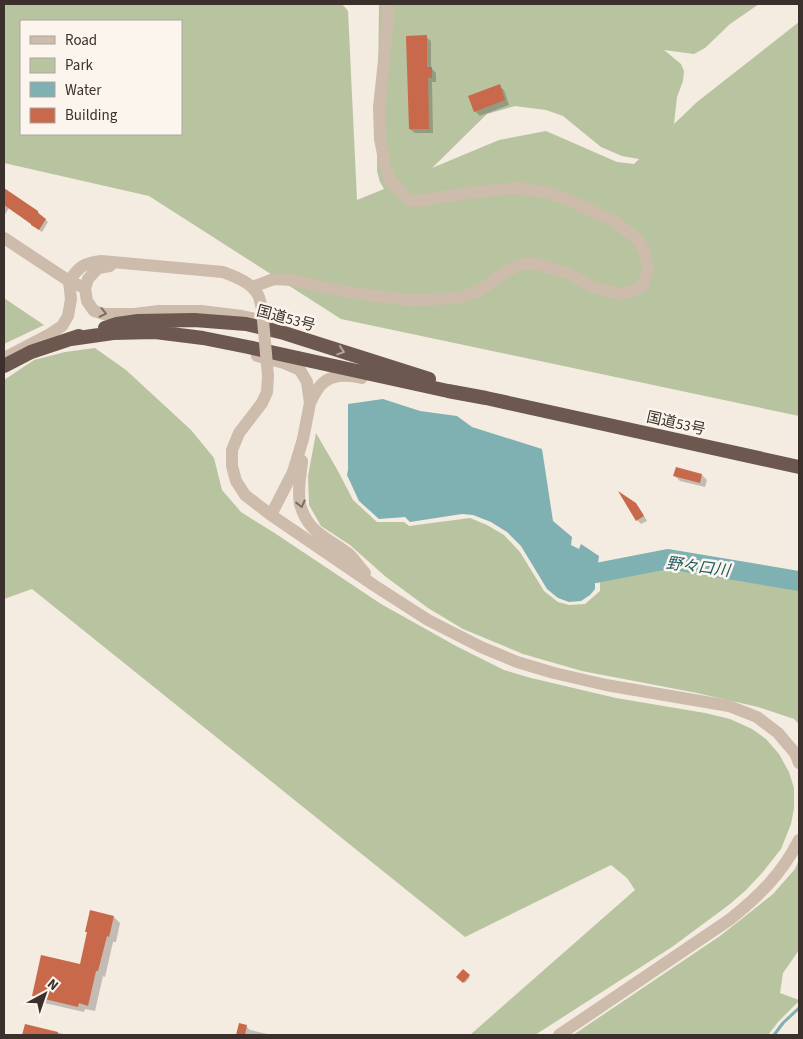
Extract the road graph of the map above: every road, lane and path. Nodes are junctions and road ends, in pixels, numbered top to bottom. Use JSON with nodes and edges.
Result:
{"nodes":[{"id":1,"x":387,"y":4,"type":"edge"},
{"id":2,"x":4,"y":238,"type":"edge"},
{"id":3,"x":122,"y":264,"type":"junction"},
{"id":4,"x":69,"y":281,"type":"junction"},
{"id":5,"x":252,"y":287,"type":"junction"},
{"id":6,"x":85,"y":288,"type":"junction"},
{"id":7,"x":155,"y":332,"type":"junction"},
{"id":8,"x":71,"y":339,"type":"junction"},
{"id":9,"x":311,"y":341,"type":"junction"},
{"id":10,"x":4,"y":358,"type":"edge"},
{"id":11,"x":4,"y":366,"type":"edge"},
{"id":12,"x":448,"y":391,"type":"junction"},
{"id":13,"x":486,"y":398,"type":"junction"},
{"id":14,"x":310,"y":403,"type":"junction"},
{"id":15,"x":303,"y":439,"type":"junction"},
{"id":16,"x":799,"y":467,"type":"edge"},
{"id":17,"x":271,"y":515,"type":"junction"},
{"id":18,"x":375,"y":586,"type":"junction"},
{"id":19,"x":799,"y":763,"type":"edge"},
{"id":20,"x":799,"y":840,"type":"edge"},
{"id":21,"x":559,"y":1035,"type":"edge"}],
"edges":[{"from":1,"to":5,"type":"street"},
{"from":2,"to":4,"type":"street"},
{"from":3,"to":4,"type":"street"},
{"from":3,"to":5,"type":"street"},
{"from":3,"to":6,"type":"street"},
{"from":4,"to":6,"type":"street"},
{"from":4,"to":10,"type":"street"},
{"from":5,"to":17,"type":"street","bridge":true},
{"from":6,"to":9,"type":"street","one_way":true},
{"from":7,"to":8,"type":"highway","name":"国道53号"},
{"from":7,"to":12,"type":"highway","name":"国道53号"},
{"from":7,"to":14,"type":"street"},
{"from":8,"to":9,"type":"highway","name":"国道53号"},
{"from":8,"to":11,"type":"highway","name":"国道53号"},
{"from":9,"to":13,"type":"highway","name":"国道53号","one_way":true},
{"from":12,"to":13,"type":"highway","name":"国道53号"},
{"from":12,"to":14,"type":"street"},
{"from":13,"to":16,"type":"highway","name":"国道53号"},
{"from":14,"to":15,"type":"street"},
{"from":15,"to":17,"type":"street"},
{"from":15,"to":18,"type":"street","one_way":true},
{"from":17,"to":18,"type":"street"},
{"from":18,"to":19,"type":"street"},
{"from":20,"to":21,"type":"street"}]}
